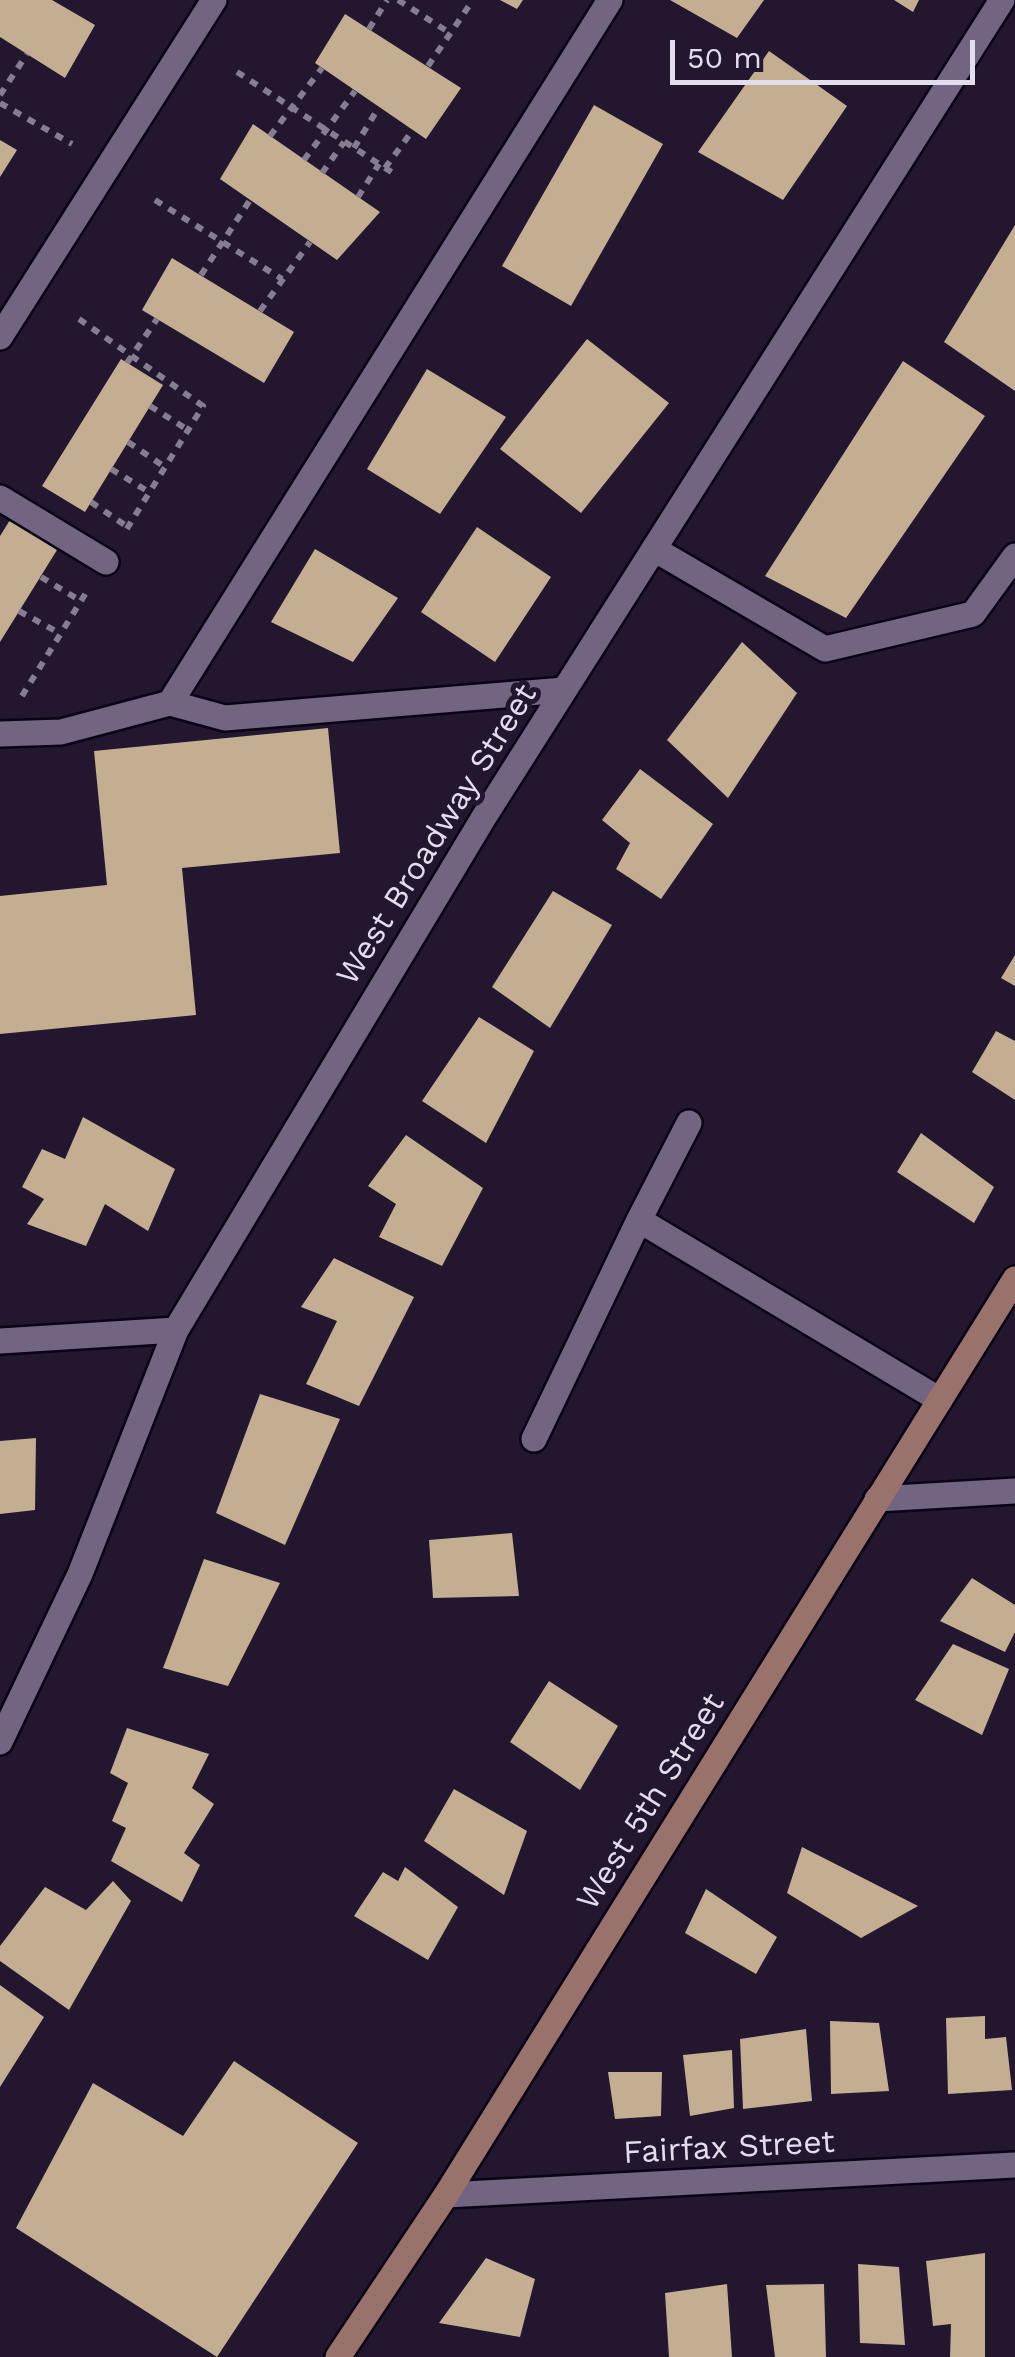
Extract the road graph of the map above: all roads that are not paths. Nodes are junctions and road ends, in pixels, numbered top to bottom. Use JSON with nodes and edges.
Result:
{"nodes":[{"id":1,"x":214,"y":0,"type":"edge"},
{"id":2,"x":610,"y":0,"type":"edge"},
{"id":3,"x":1002,"y":0,"type":"edge"},
{"id":4,"x":0,"y":337,"type":"edge"},
{"id":5,"x":0,"y":498,"type":"edge"},
{"id":6,"x":654,"y":549,"type":"junction"},
{"id":7,"x":1015,"y":556,"type":"edge"},
{"id":8,"x":106,"y":562,"type":"dead end"},
{"id":9,"x":564,"y":690,"type":"junction"},
{"id":10,"x":170,"y":703,"type":"junction"},
{"id":11,"x":0,"y":734,"type":"edge"},
{"id":12,"x":689,"y":1122,"type":"dead end"},
{"id":13,"x":639,"y":1220,"type":"junction"},
{"id":14,"x":1015,"y":1279,"type":"edge"},
{"id":15,"x":176,"y":1330,"type":"junction"},
{"id":16,"x":0,"y":1341,"type":"edge"},
{"id":17,"x":940,"y":1400,"type":"junction"},
{"id":18,"x":534,"y":1439,"type":"dead end"},
{"id":19,"x":1015,"y":1490,"type":"edge"},
{"id":20,"x":878,"y":1499,"type":"junction"},
{"id":21,"x":0,"y":1742,"type":"edge"},
{"id":22,"x":1015,"y":2165,"type":"edge"},
{"id":23,"x":446,"y":2195,"type":"junction"},
{"id":24,"x":338,"y":2357,"type":"edge"}],
"edges":[{"from":1,"to":4,"type":"street"},
{"from":2,"to":10,"type":"street"},
{"from":3,"to":6,"type":"street","name":"West Broadway Street"},
{"from":5,"to":8,"type":"street"},
{"from":6,"to":7,"type":"street"},
{"from":6,"to":9,"type":"street","name":"West Broadway Street"},
{"from":9,"to":10,"type":"street"},
{"from":9,"to":15,"type":"street","name":"West Broadway Street"},
{"from":10,"to":11,"type":"street"},
{"from":12,"to":13,"type":"street"},
{"from":13,"to":17,"type":"street"},
{"from":13,"to":18,"type":"street"},
{"from":14,"to":17,"type":"main road","name":"West 5th Street"},
{"from":15,"to":16,"type":"street"},
{"from":15,"to":21,"type":"street","name":"West Broadway Street"},
{"from":17,"to":20,"type":"main road","name":"West 5th Street"},
{"from":19,"to":20,"type":"street"},
{"from":20,"to":23,"type":"main road","name":"West 5th Street"},
{"from":22,"to":23,"type":"street","name":"Fairfax Street"},
{"from":23,"to":24,"type":"main road","name":"West 5th Street"}]}
